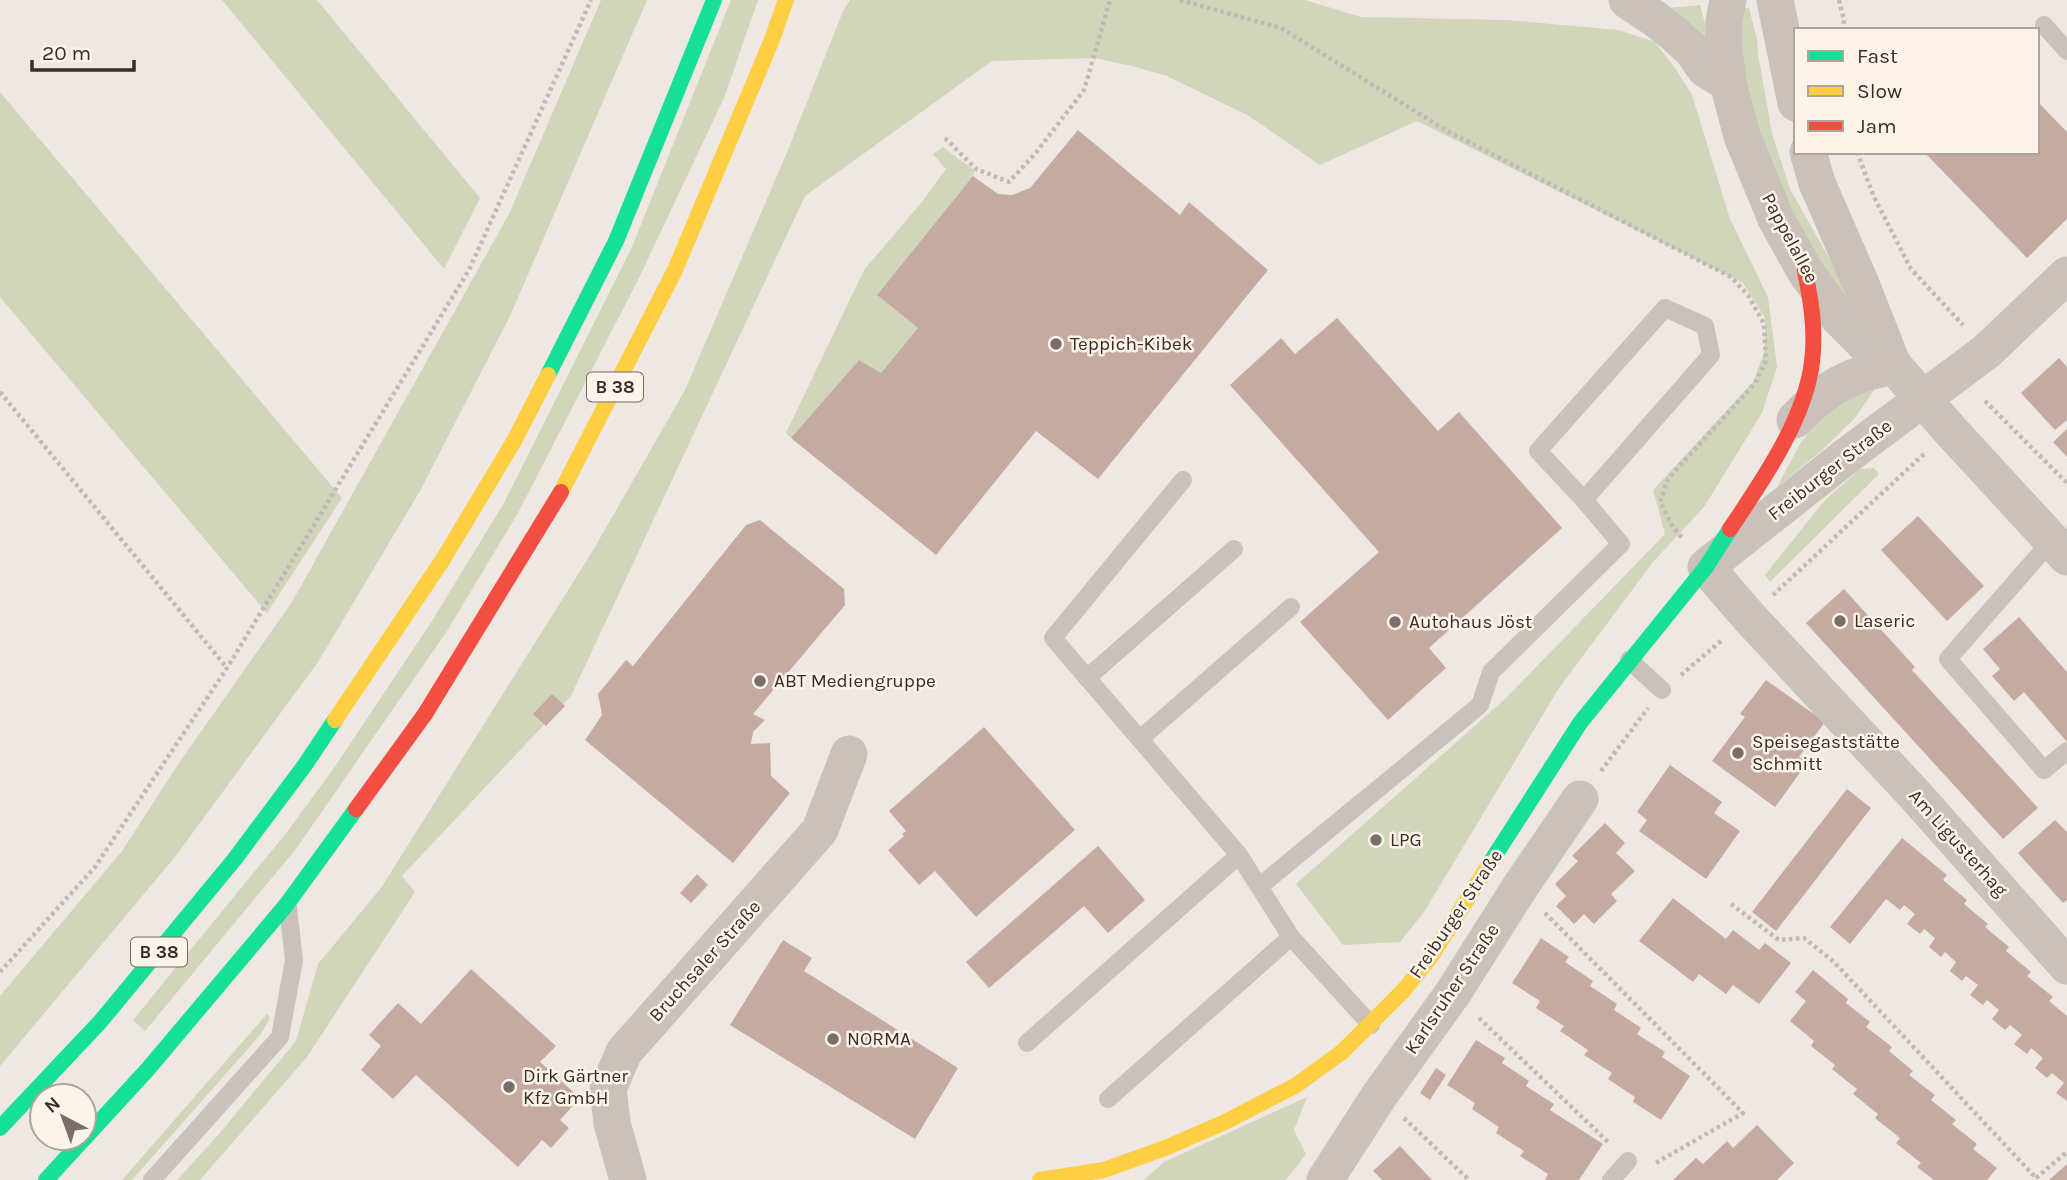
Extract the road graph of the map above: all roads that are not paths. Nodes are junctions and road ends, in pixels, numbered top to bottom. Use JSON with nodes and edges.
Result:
{"nodes":[{"id":1,"x":714,"y":0,"type":"edge"},
{"id":2,"x":1627,"y":0,"type":"edge"},
{"id":3,"x":1728,"y":0,"type":"edge"},
{"id":4,"x":1775,"y":0,"type":"edge"},
{"id":5,"x":792,"y":5,"type":"edge"},
{"id":6,"x":2044,"y":24,"type":"dead end"},
{"id":7,"x":2067,"y":51,"type":"edge"},
{"id":8,"x":1728,"y":83,"type":"junction"},
{"id":9,"x":1794,"y":93,"type":"edge"},
{"id":10,"x":1809,"y":154,"type":"edge"},
{"id":11,"x":1805,"y":271,"type":"junction"},
{"id":12,"x":2067,"y":275,"type":"edge"},
{"id":13,"x":1894,"y":366,"type":"junction"},
{"id":14,"x":1922,"y":399,"type":"junction"},
{"id":15,"x":1795,"y":421,"type":"junction"},
{"id":16,"x":1182,"y":480,"type":"dead end"},
{"id":17,"x":1584,"y":500,"type":"junction"},
{"id":18,"x":2059,"y":548,"type":"edge"},
{"id":19,"x":1234,"y":550,"type":"dead end"},
{"id":20,"x":1706,"y":567,"type":"junction"},
{"id":21,"x":1291,"y":607,"type":"dead end"},
{"id":22,"x":1629,"y":660,"type":"junction"},
{"id":23,"x":1087,"y":678,"type":"junction"},
{"id":24,"x":1662,"y":690,"type":"road end"},
{"id":25,"x":1140,"y":739,"type":"junction"},
{"id":26,"x":2067,"y":751,"type":"edge"},
{"id":27,"x":849,"y":754,"type":"dead end"},
{"id":28,"x":1580,"y":799,"type":"road end"},
{"id":29,"x":1239,"y":855,"type":"junction"},
{"id":30,"x":1260,"y":886,"type":"junction"},
{"id":31,"x":287,"y":904,"type":"junction"},
{"id":32,"x":1291,"y":937,"type":"junction"},
{"id":33,"x":2067,"y":966,"type":"edge"},
{"id":34,"x":1371,"y":1025,"type":"junction"},
{"id":35,"x":1027,"y":1043,"type":"dead end"},
{"id":36,"x":1108,"y":1099,"type":"dead end"},
{"id":37,"x":0,"y":1128,"type":"edge"},
{"id":38,"x":1628,"y":1161,"type":"road end"},
{"id":39,"x":1105,"y":1175,"type":"edge"},
{"id":40,"x":46,"y":1180,"type":"edge"},
{"id":41,"x":152,"y":1180,"type":"edge"},
{"id":42,"x":628,"y":1180,"type":"edge"},
{"id":43,"x":1040,"y":1180,"type":"edge"},
{"id":44,"x":1325,"y":1180,"type":"edge"},
{"id":45,"x":1611,"y":1180,"type":"edge"}],
"edges":[{"from":1,"to":37,"type":"main road","number":"B 38"},
{"from":2,"to":8,"type":"street"},
{"from":3,"to":8,"type":"street","name":"Pappelallee"},
{"from":4,"to":9,"type":"street"},
{"from":5,"to":31,"type":"main road","number":"B 38"},
{"from":6,"to":7,"type":"lane"},
{"from":8,"to":11,"type":"street","name":"Pappelallee"},
{"from":10,"to":13,"type":"street","name":"Pappelallee"},
{"from":11,"to":13,"type":"street","name":"Pappelallee"},
{"from":11,"to":15,"type":"main road","name":"Freiburger Straße"},
{"from":12,"to":14,"type":"street","name":"Freiburger Straße"},
{"from":13,"to":14,"type":"street","name":"Pappelallee"},
{"from":13,"to":15,"type":"street","name":"Freiburger Straße"},
{"from":14,"to":18,"type":"street","name":"Pappelallee"},
{"from":14,"to":20,"type":"street","name":"Freiburger Straße"},
{"from":15,"to":20,"type":"main road","name":"Freiburger Straße"},
{"from":16,"to":23,"type":"lane"},
{"from":17,"to":17,"type":"lane"},
{"from":17,"to":30,"type":"lane"},
{"from":18,"to":26,"type":"lane"},
{"from":19,"to":23,"type":"lane"},
{"from":20,"to":22,"type":"main road","name":"Freiburger Straße"},
{"from":20,"to":33,"type":"street","name":"Am Ligusterhag"},
{"from":21,"to":25,"type":"lane"},
{"from":22,"to":24,"type":"lane"},
{"from":22,"to":34,"type":"main road","name":"Freiburger Straße"},
{"from":23,"to":25,"type":"lane"},
{"from":25,"to":29,"type":"lane"},
{"from":27,"to":42,"type":"street","name":"Bruchsaler Straße"},
{"from":28,"to":44,"type":"street","name":"Karlsruher Straße"},
{"from":29,"to":30,"type":"lane"},
{"from":29,"to":35,"type":"lane"},
{"from":30,"to":32,"type":"lane"},
{"from":31,"to":40,"type":"main road","number":"B 38"},
{"from":31,"to":41,"type":"lane"},
{"from":32,"to":34,"type":"lane"},
{"from":32,"to":36,"type":"lane"},
{"from":34,"to":39,"type":"main road","name":"Freiburger Straße"},
{"from":38,"to":45,"type":"lane"},
{"from":39,"to":43,"type":"main road","name":"Freiburger Straße"}]}
